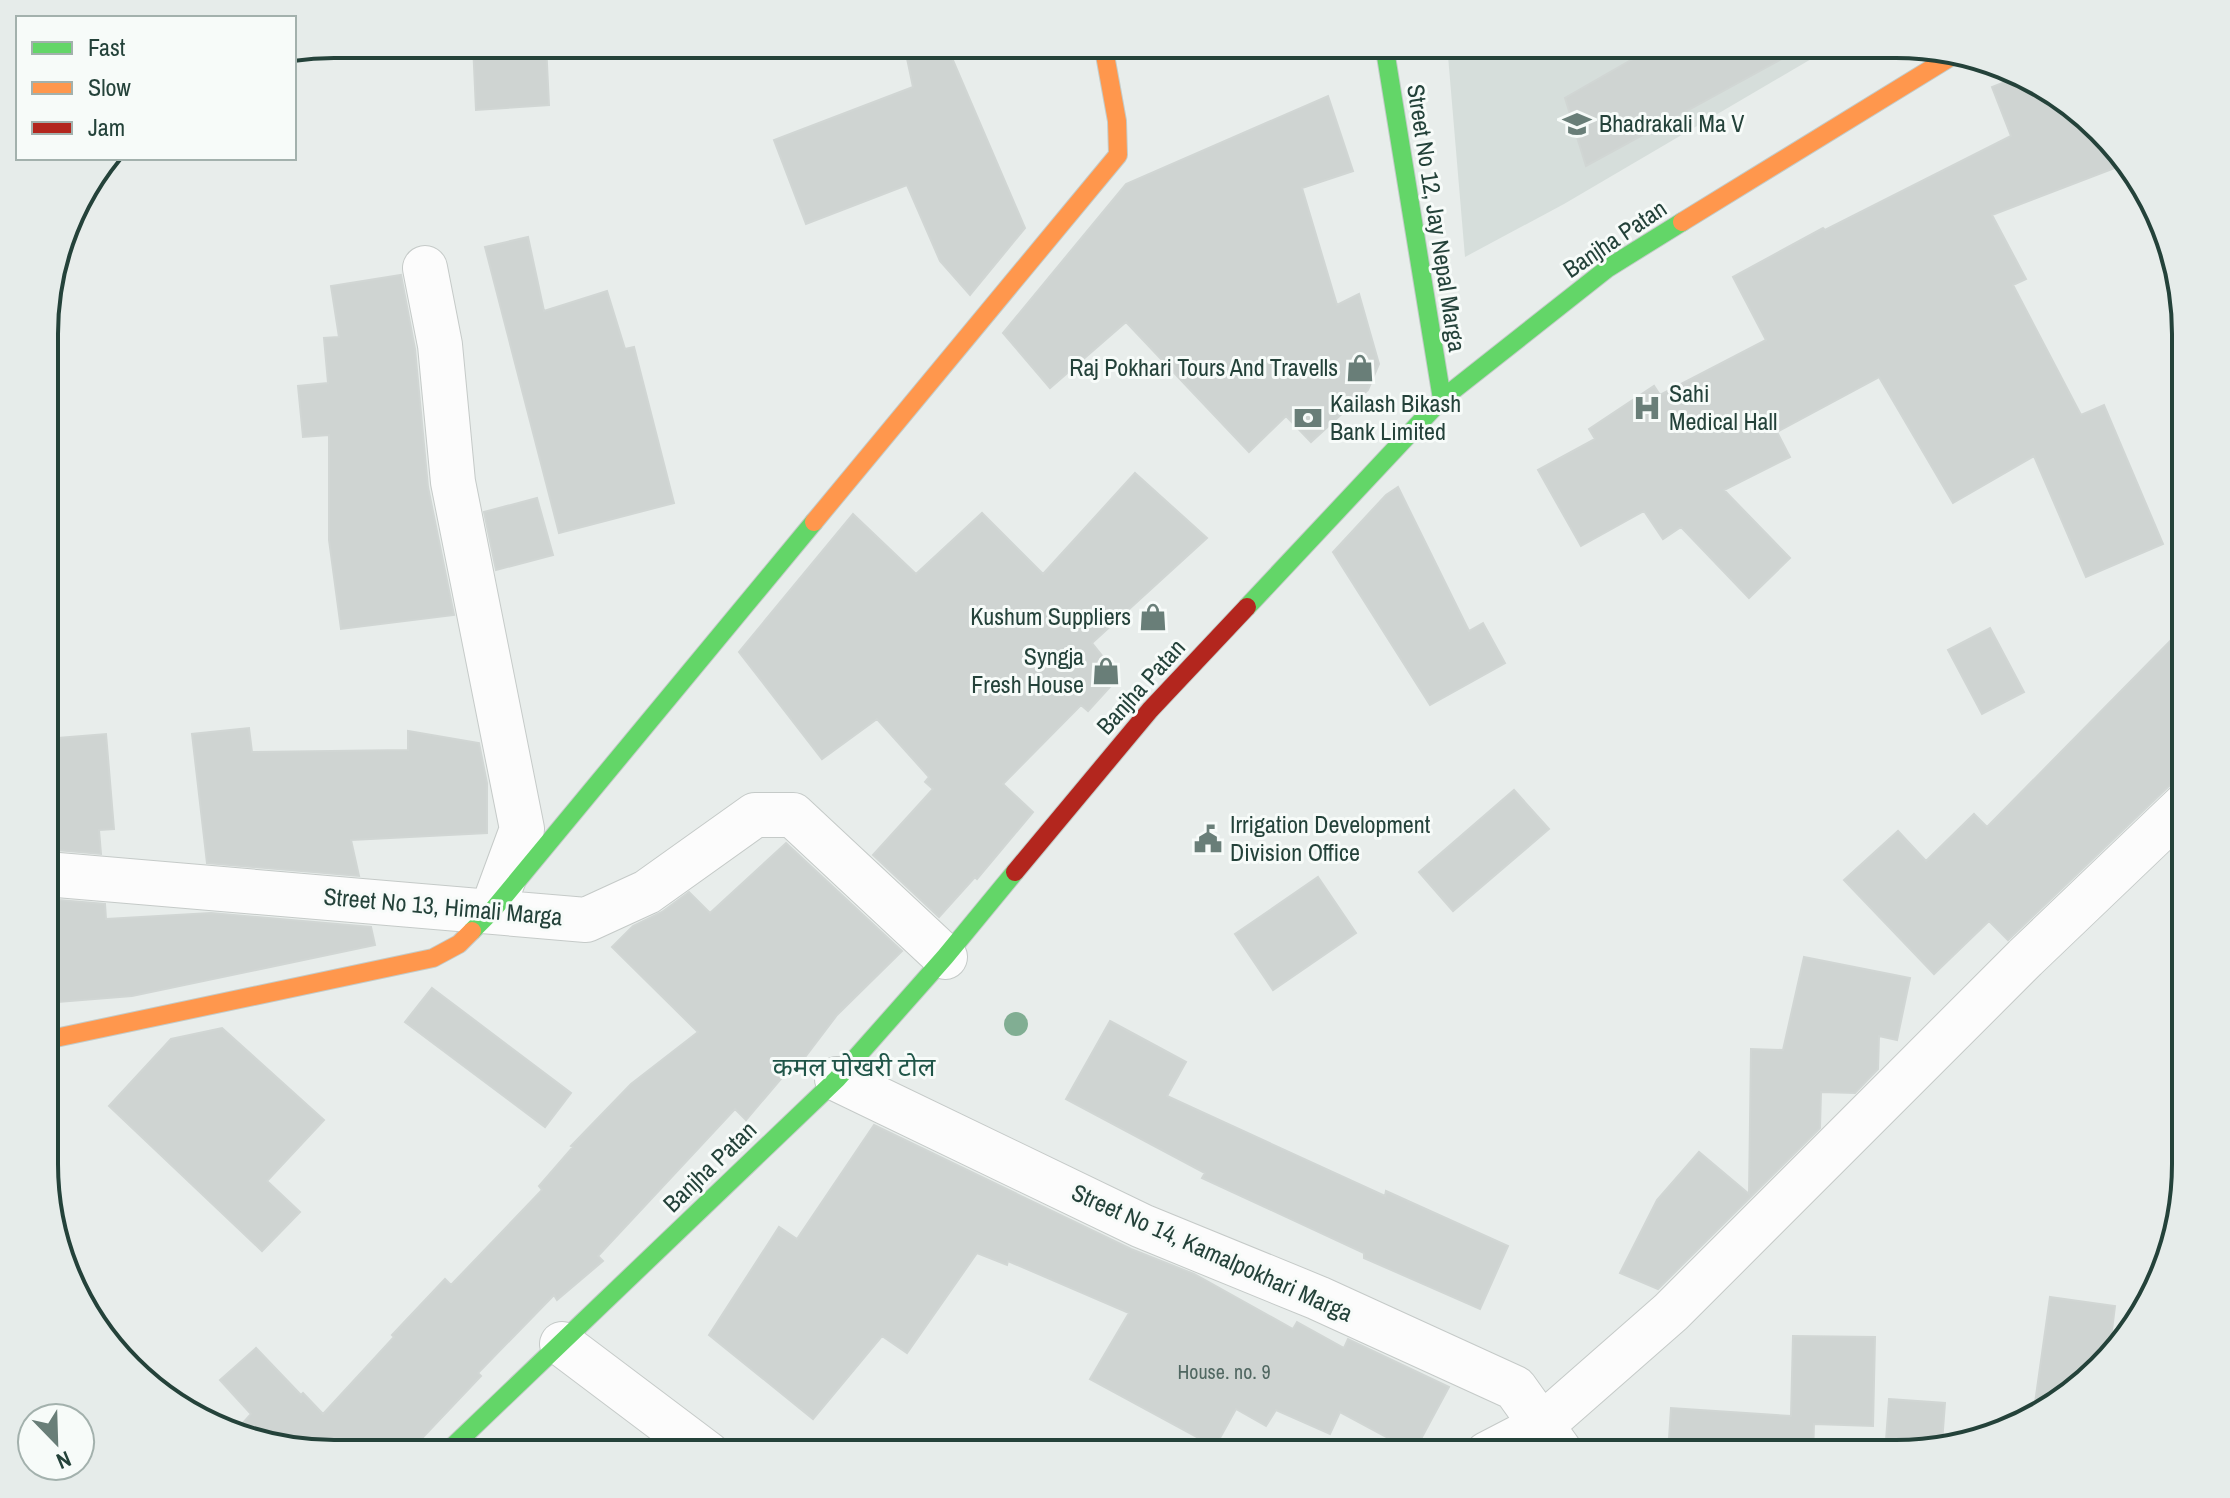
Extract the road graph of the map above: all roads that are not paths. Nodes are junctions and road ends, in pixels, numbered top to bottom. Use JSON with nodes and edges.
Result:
{"nodes":[{"id":1,"x":1386,"y":58,"type":"edge"},
{"id":2,"x":1106,"y":59,"type":"edge"},
{"id":3,"x":1942,"y":62,"type":"edge"},
{"id":4,"x":425,"y":268,"type":"dead end"},
{"id":5,"x":1442,"y":399,"type":"junction"},
{"id":6,"x":2171,"y":818,"type":"edge"},
{"id":7,"x":58,"y":875,"type":"edge"},
{"id":8,"x":492,"y":911,"type":"junction"},
{"id":9,"x":945,"y":957,"type":"junction"},
{"id":10,"x":58,"y":1037,"type":"edge"},
{"id":11,"x":837,"y":1079,"type":"junction"},
{"id":12,"x":562,"y":1344,"type":"junction"},
{"id":13,"x":1552,"y":1439,"type":"edge"},
{"id":14,"x":460,"y":1440,"type":"edge"},
{"id":15,"x":689,"y":1440,"type":"edge"},
{"id":16,"x":1551,"y":1440,"type":"edge"}],
"edges":[{"from":1,"to":5,"type":"main road","name":"Street No 12, Jay Nepal Marga"},
{"from":2,"to":8,"type":"main road"},
{"from":3,"to":5,"type":"main road","name":"Banjha Patan"},
{"from":4,"to":8,"type":"street"},
{"from":5,"to":9,"type":"main road","name":"Banjha Patan"},
{"from":6,"to":13,"type":"street"},
{"from":7,"to":8,"type":"street","name":"Street No 13, Himali Marga"},
{"from":8,"to":9,"type":"street","name":"Street No 13, Himali Marga"},
{"from":8,"to":10,"type":"main road"},
{"from":9,"to":11,"type":"main road","name":"Banjha Patan"},
{"from":11,"to":12,"type":"main road","name":"Banjha Patan"},
{"from":11,"to":16,"type":"street","name":"Street No 14, Kamalpokhari Marga"},
{"from":12,"to":14,"type":"main road","name":"Banjha Patan"},
{"from":12,"to":15,"type":"street"}]}
